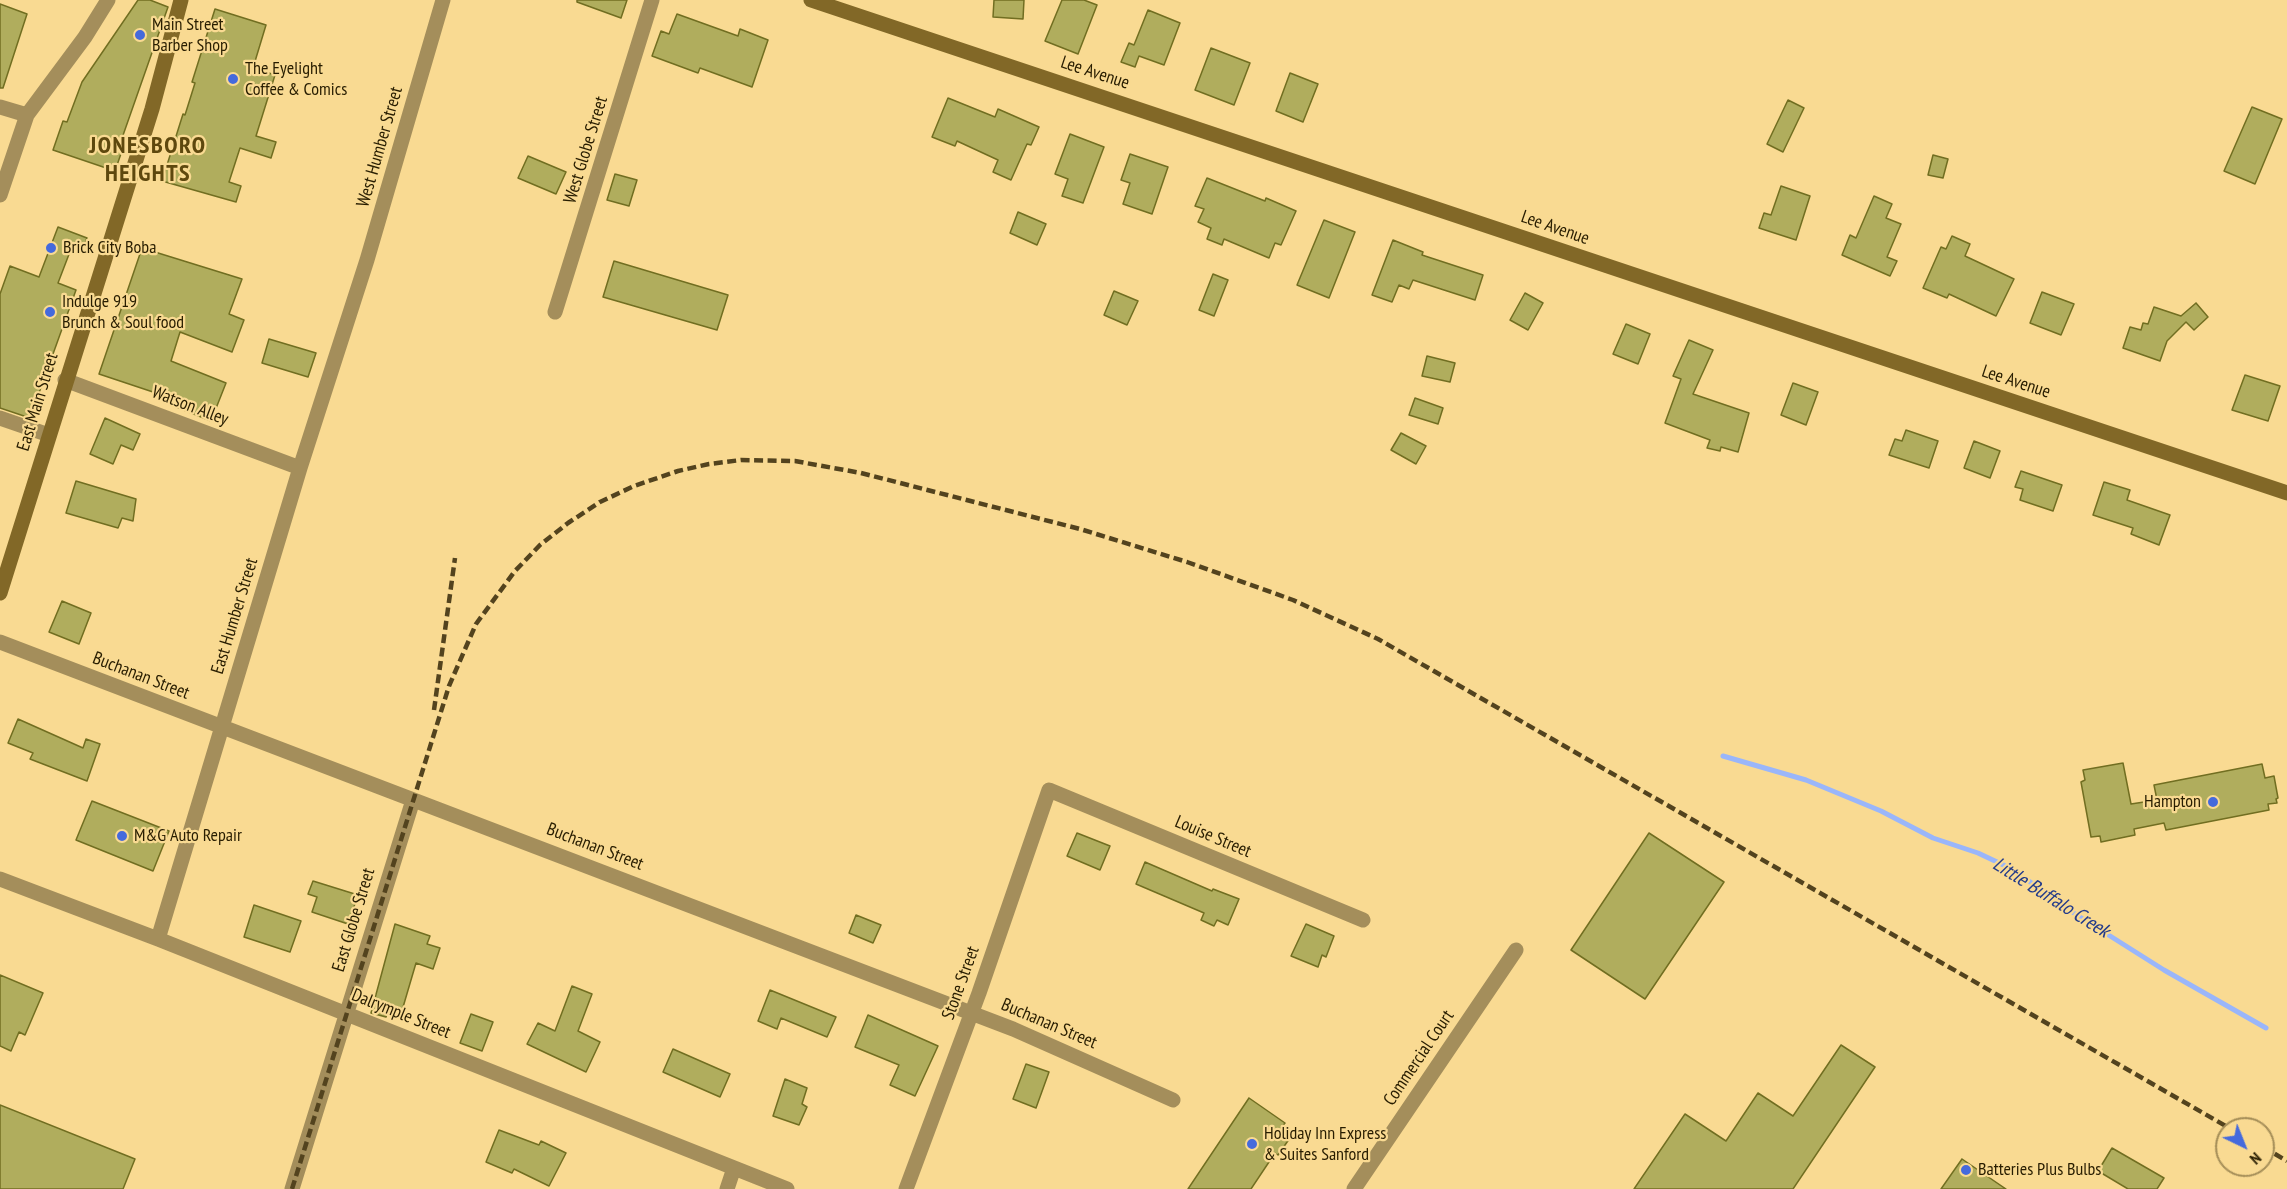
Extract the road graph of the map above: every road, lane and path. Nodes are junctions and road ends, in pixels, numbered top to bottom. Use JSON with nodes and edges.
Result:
{"nodes":[{"id":1,"x":108,"y":0,"type":"edge"},
{"id":2,"x":180,"y":0,"type":"edge"},
{"id":3,"x":443,"y":0,"type":"edge"},
{"id":4,"x":652,"y":0,"type":"edge"},
{"id":5,"x":811,"y":0,"type":"edge"},
{"id":6,"x":0,"y":107,"type":"edge"},
{"id":7,"x":27,"y":115,"type":"junction"},
{"id":8,"x":0,"y":195,"type":"edge"},
{"id":9,"x":352,"y":305,"type":"joint"},
{"id":10,"x":555,"y":312,"type":"dead end"},
{"id":11,"x":65,"y":380,"type":"junction"},
{"id":12,"x":0,"y":418,"type":"edge"},
{"id":13,"x":49,"y":435,"type":"junction"},
{"id":14,"x":300,"y":468,"type":"junction"},
{"id":15,"x":2287,"y":493,"type":"edge"},
{"id":16,"x":0,"y":593,"type":"edge"},
{"id":17,"x":0,"y":642,"type":"edge"},
{"id":18,"x":221,"y":728,"type":"junction"},
{"id":19,"x":1048,"y":790,"type":"joint"},
{"id":20,"x":412,"y":800,"type":"junction"},
{"id":21,"x":0,"y":879,"type":"edge"},
{"id":22,"x":1363,"y":921,"type":"dead end"},
{"id":23,"x":158,"y":939,"type":"junction"},
{"id":24,"x":1516,"y":950,"type":"dead end"},
{"id":25,"x":346,"y":1013,"type":"junction"},
{"id":26,"x":971,"y":1013,"type":"junction"},
{"id":27,"x":1173,"y":1100,"type":"dead end"},
{"id":28,"x":734,"y":1168,"type":"junction"},
{"id":29,"x":291,"y":1189,"type":"edge"},
{"id":30,"x":727,"y":1189,"type":"edge"},
{"id":31,"x":787,"y":1189,"type":"edge"},
{"id":32,"x":906,"y":1189,"type":"edge"},
{"id":33,"x":1354,"y":1189,"type":"edge"}],
"edges":[{"from":1,"to":7,"type":"street"},
{"from":2,"to":11,"type":"street","name":"East Main Street"},
{"from":3,"to":9,"type":"street","name":"West Humber Street"},
{"from":4,"to":10,"type":"street","name":"West Globe Street"},
{"from":5,"to":15,"type":"street","name":"Lee Avenue"},
{"from":6,"to":7,"type":"street"},
{"from":7,"to":8,"type":"street"},
{"from":9,"to":14,"type":"street","name":"East Humber Street"},
{"from":11,"to":13,"type":"street","name":"East Main Street"},
{"from":11,"to":14,"type":"street","name":"Watson Alley"},
{"from":12,"to":13,"type":"street"},
{"from":13,"to":16,"type":"street","name":"East Main Street"},
{"from":14,"to":18,"type":"street","name":"East Humber Street"},
{"from":17,"to":18,"type":"street","name":"Buchanan Street"},
{"from":18,"to":20,"type":"street","name":"Buchanan Street"},
{"from":18,"to":23,"type":"street","name":"East Humber Street"},
{"from":19,"to":22,"type":"street","name":"Louise Street"},
{"from":19,"to":26,"type":"street","name":"Stone Street"},
{"from":20,"to":25,"type":"street","name":"East Globe Street"},
{"from":20,"to":26,"type":"street","name":"Buchanan Street"},
{"from":21,"to":23,"type":"street","name":"Dalrymple Street"},
{"from":23,"to":25,"type":"street","name":"Dalrymple Street"},
{"from":24,"to":33,"type":"street","name":"Commercial Court"},
{"from":25,"to":28,"type":"street","name":"Dalrymple Street"},
{"from":25,"to":29,"type":"street","name":"East Globe Street"},
{"from":26,"to":27,"type":"street","name":"Buchanan Street"},
{"from":26,"to":32,"type":"street","name":"Stone Street"},
{"from":28,"to":30,"type":"street"},
{"from":28,"to":31,"type":"street","name":"Dalrymple Street"}]}
